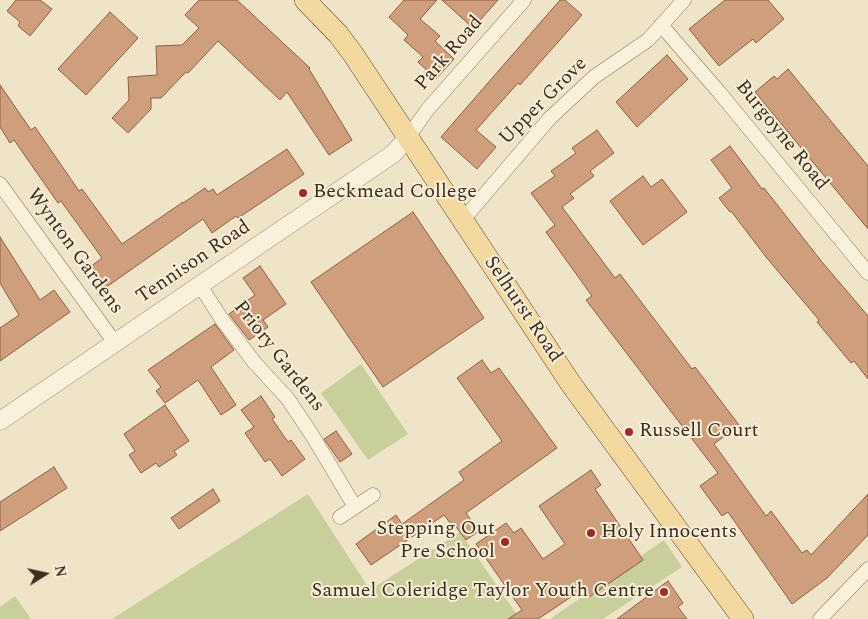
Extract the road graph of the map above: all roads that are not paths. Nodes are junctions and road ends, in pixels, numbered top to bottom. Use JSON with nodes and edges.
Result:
{"nodes":[{"id":1,"x":305,"y":0,"type":"edge"},
{"id":2,"x":524,"y":0,"type":"edge"},
{"id":3,"x":684,"y":0,"type":"edge"},
{"id":4,"x":662,"y":25,"type":"junction"},
{"id":5,"x":408,"y":137,"type":"junction"},
{"id":6,"x":0,"y":184,"type":"edge"},
{"id":7,"x":462,"y":221,"type":"junction"},
{"id":8,"x":868,"y":273,"type":"edge"},
{"id":9,"x":199,"y":284,"type":"junction"},
{"id":10,"x":115,"y":343,"type":"junction"},
{"id":11,"x":0,"y":421,"type":"edge"},
{"id":12,"x":373,"y":495,"type":"dead end"},
{"id":13,"x":355,"y":507,"type":"junction"},
{"id":14,"x":340,"y":516,"type":"dead end"},
{"id":15,"x":868,"y":569,"type":"edge"},
{"id":16,"x":743,"y":619,"type":"edge"},
{"id":17,"x":820,"y":619,"type":"edge"}],
"edges":[{"from":1,"to":5,"type":"main road","name":"Selhurst Road"},
{"from":2,"to":5,"type":"street","name":"Park Road"},
{"from":3,"to":4,"type":"street","name":"Upper Grove"},
{"from":4,"to":7,"type":"street","name":"Upper Grove"},
{"from":4,"to":8,"type":"street","name":"Burgoyne Road"},
{"from":5,"to":7,"type":"main road","name":"Selhurst Road"},
{"from":5,"to":9,"type":"street","name":"Tennison Road"},
{"from":6,"to":10,"type":"street","name":"Wynton Gardens"},
{"from":7,"to":16,"type":"main road","name":"Selhurst Road"},
{"from":9,"to":10,"type":"street","name":"Tennison Road"},
{"from":9,"to":13,"type":"street","name":"Priory Gardens"},
{"from":10,"to":11,"type":"street","name":"Tennison Road"},
{"from":12,"to":13,"type":"street"},
{"from":13,"to":14,"type":"street"},
{"from":15,"to":17,"type":"street"}]}
